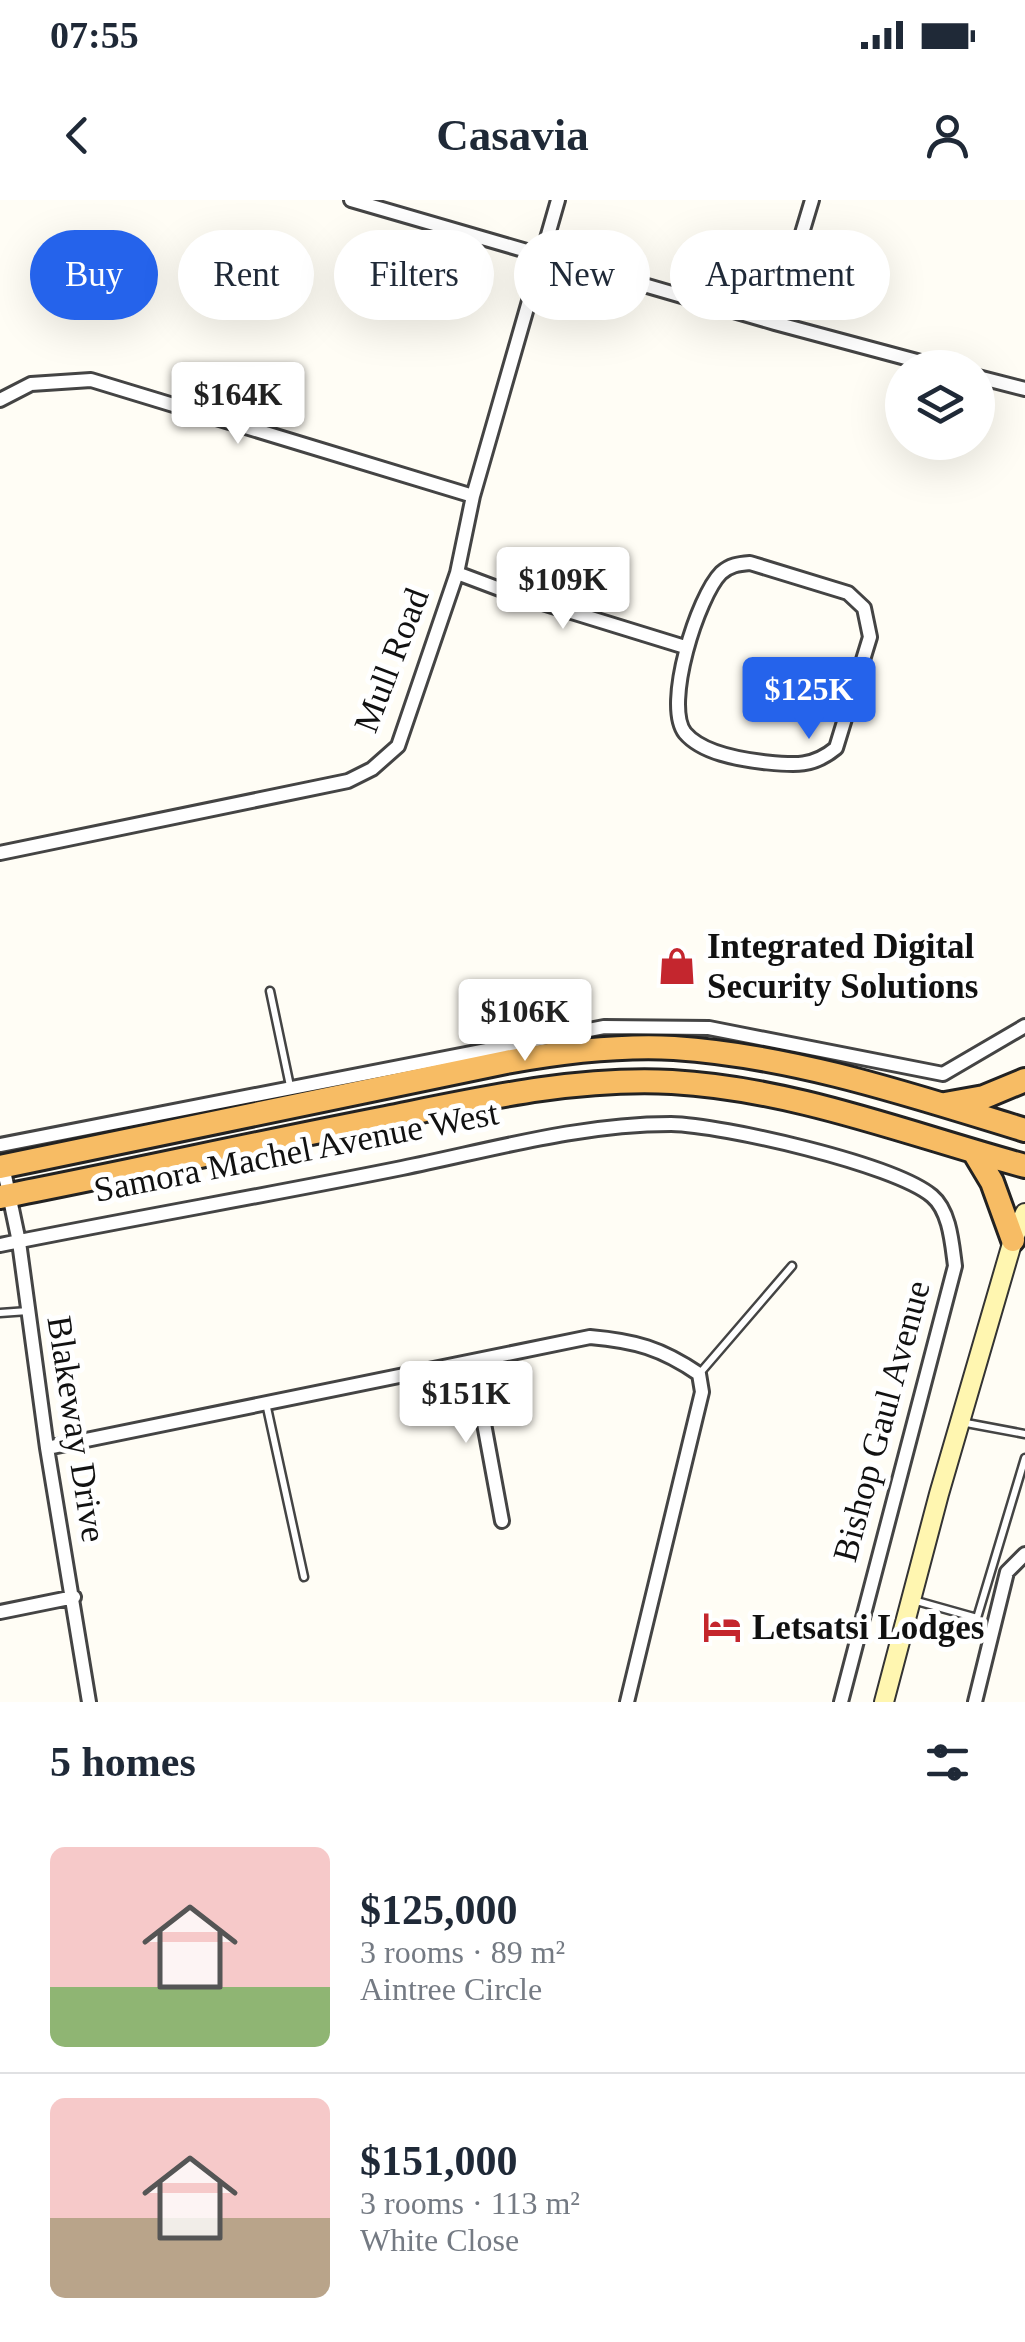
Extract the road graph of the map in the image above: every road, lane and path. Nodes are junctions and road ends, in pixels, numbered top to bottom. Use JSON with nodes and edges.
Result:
{"nodes":[{"id":1,"x":351,"y":200,"type":"edge"},
{"id":2,"x":558,"y":200,"type":"edge"},
{"id":3,"x":812,"y":200,"type":"edge"},
{"id":4,"x":550,"y":230,"type":"edge"},
{"id":5,"x":514,"y":248,"type":"edge"},
{"id":6,"x":650,"y":287,"type":"edge"},
{"id":7,"x":525,"y":320,"type":"edge"},
{"id":8,"x":775,"y":323,"type":"junction"},
{"id":9,"x":885,"y":352,"type":"edge"},
{"id":10,"x":995,"y":381,"type":"edge"},
{"id":11,"x":1025,"y":389,"type":"edge"},
{"id":12,"x":0,"y":400,"type":"edge"},
{"id":13,"x":473,"y":496,"type":"junction"},
{"id":14,"x":457,"y":573,"type":"junction"},
{"id":15,"x":685,"y":647,"type":"junction"},
{"id":16,"x":0,"y":853,"type":"edge"},
{"id":17,"x":270,"y":991,"type":"dead end"},
{"id":18,"x":1025,"y":1026,"type":"edge"},
{"id":19,"x":1025,"y":1080,"type":"edge"},
{"id":20,"x":290,"y":1087,"type":"junction"},
{"id":21,"x":942,"y":1104,"type":"junction"},
{"id":22,"x":1025,"y":1130,"type":"edge"},
{"id":23,"x":974,"y":1152,"type":"junction"},
{"id":24,"x":1,"y":1159,"type":"edge"},
{"id":25,"x":1025,"y":1166,"type":"edge"},
{"id":26,"x":900,"y":1176,"type":"joint"},
{"id":27,"x":4,"y":1196,"type":"edge"},
{"id":28,"x":1025,"y":1212,"type":"edge"},
{"id":29,"x":1013,"y":1240,"type":"junction"},
{"id":30,"x":19,"y":1242,"type":"junction"},
{"id":31,"x":0,"y":1246,"type":"edge"},
{"id":32,"x":792,"y":1266,"type":"dead end"},
{"id":33,"x":28,"y":1312,"type":"junction"},
{"id":34,"x":0,"y":1314,"type":"edge"},
{"id":35,"x":472,"y":1364,"type":"junction"},
{"id":36,"x":699,"y":1374,"type":"junction"},
{"id":37,"x":266,"y":1402,"type":"junction"},
{"id":38,"x":960,"y":1422,"type":"junction"},
{"id":39,"x":1025,"y":1434,"type":"edge"},
{"id":40,"x":47,"y":1448,"type":"junction"},
{"id":41,"x":1025,"y":1458,"type":"edge"},
{"id":42,"x":502,"y":1521,"type":"dead end"},
{"id":43,"x":1025,"y":1554,"type":"edge"},
{"id":44,"x":304,"y":1577,"type":"dead end"},
{"id":45,"x":74,"y":1598,"type":"junction"},
{"id":46,"x":911,"y":1600,"type":"junction"},
{"id":47,"x":0,"y":1612,"type":"edge"},
{"id":48,"x":89,"y":1702,"type":"edge"},
{"id":49,"x":627,"y":1702,"type":"edge"},
{"id":50,"x":841,"y":1702,"type":"edge"},
{"id":51,"x":884,"y":1702,"type":"edge"},
{"id":52,"x":975,"y":1702,"type":"edge"}],
"edges":[{"from":1,"to":5,"type":"street"},
{"from":2,"to":4,"type":"street","name":"Mull Road"},
{"from":3,"to":8,"type":"street"},
{"from":6,"to":8,"type":"street"},
{"from":7,"to":13,"type":"street","name":"Mull Road"},
{"from":8,"to":9,"type":"street"},
{"from":10,"to":11,"type":"street"},
{"from":12,"to":13,"type":"street"},
{"from":13,"to":14,"type":"street","name":"Mull Road"},
{"from":14,"to":15,"type":"street"},
{"from":14,"to":16,"type":"street","name":"Mull Road"},
{"from":15,"to":15,"type":"street"},
{"from":17,"to":20,"type":"lane"},
{"from":18,"to":20,"type":"street","name":"Samora Machel Avenue West"},
{"from":19,"to":21,"type":"highway"},
{"from":20,"to":24,"type":"street","name":"Samora Machel Avenue West"},
{"from":21,"to":22,"type":"highway","name":"Samora Machel Avenue West"},
{"from":21,"to":24,"type":"highway","name":"Samora Machel Avenue West"},
{"from":23,"to":25,"type":"highway","name":"Samora Machel Avenue West"},
{"from":23,"to":27,"type":"highway","name":"Samora Machel Avenue West"},
{"from":23,"to":29,"type":"highway"},
{"from":24,"to":27,"type":"street","name":"Blakeway Drive"},
{"from":26,"to":30,"type":"street","name":"Samora Machel Avenue West"},
{"from":26,"to":50,"type":"street","name":"Bishop Gaul Avenue"},
{"from":27,"to":30,"type":"street","name":"Blakeway Drive"},
{"from":28,"to":29,"type":"main road"},
{"from":29,"to":38,"type":"main road"},
{"from":30,"to":31,"type":"street","name":"Samora Machel Avenue West"},
{"from":30,"to":33,"type":"street","name":"Blakeway Drive"},
{"from":32,"to":36,"type":"lane"},
{"from":33,"to":34,"type":"lane"},
{"from":33,"to":40,"type":"street","name":"Blakeway Drive"},
{"from":35,"to":36,"type":"street"},
{"from":35,"to":37,"type":"street"},
{"from":35,"to":42,"type":"street"},
{"from":36,"to":49,"type":"street"},
{"from":37,"to":40,"type":"street"},
{"from":37,"to":44,"type":"lane"},
{"from":38,"to":39,"type":"lane"},
{"from":38,"to":46,"type":"main road"},
{"from":40,"to":45,"type":"street","name":"Blakeway Drive"},
{"from":41,"to":46,"type":"lane"},
{"from":43,"to":52,"type":"street"},
{"from":45,"to":47,"type":"street"},
{"from":45,"to":48,"type":"street","name":"Blakeway Drive"},
{"from":46,"to":51,"type":"main road"}]}
